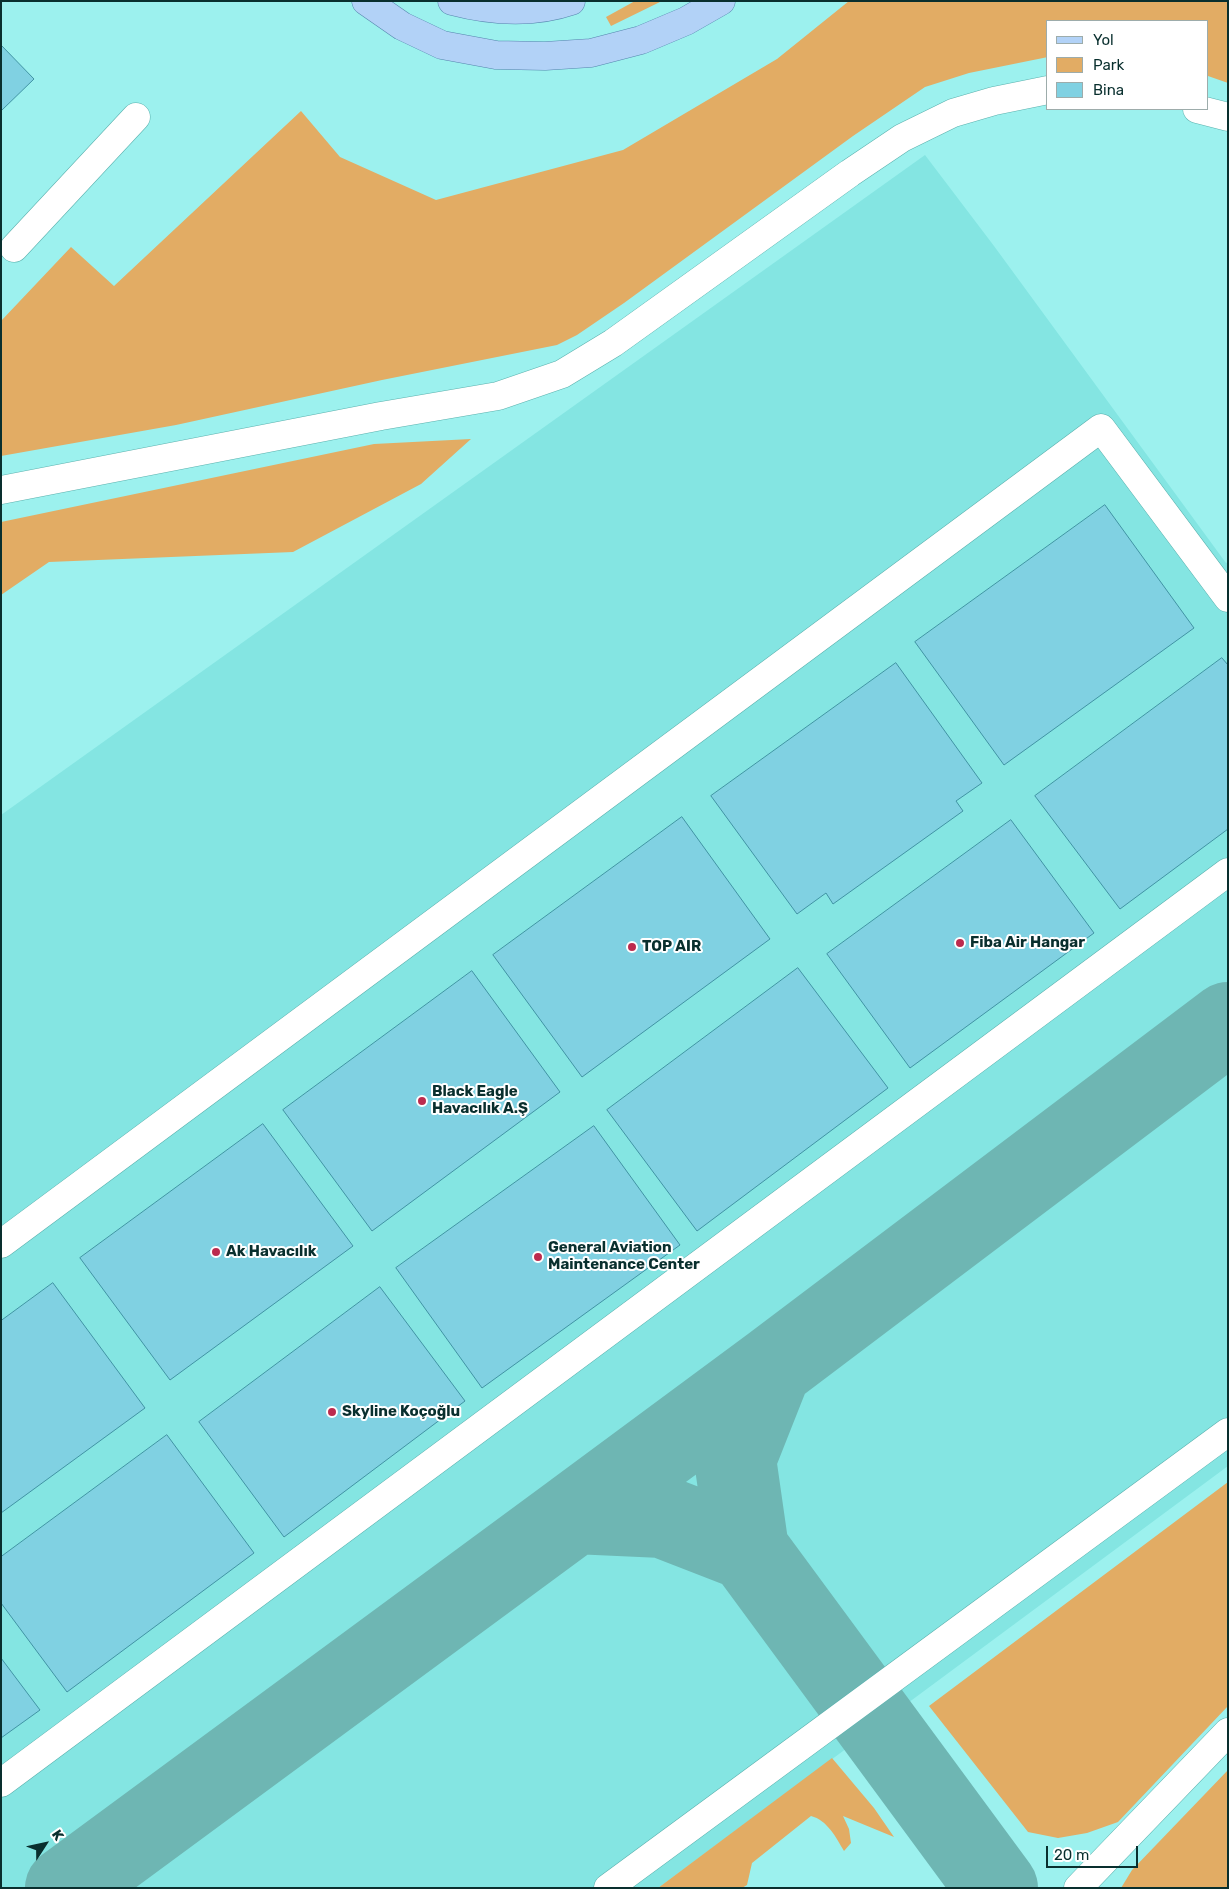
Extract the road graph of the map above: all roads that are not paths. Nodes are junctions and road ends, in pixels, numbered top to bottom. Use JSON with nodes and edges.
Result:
{"nodes":[{"id":1,"x":366,"y":1,"type":"edge"},
{"id":2,"x":452,"y":1,"type":"edge"},
{"id":3,"x":571,"y":1,"type":"edge"},
{"id":4,"x":721,"y":1,"type":"edge"},
{"id":5,"x":1046,"y":90,"type":"edge"},
{"id":6,"x":1201,"y":110,"type":"edge"},
{"id":7,"x":136,"y":117,"type":"dead end"},
{"id":8,"x":1228,"y":117,"type":"edge"},
{"id":9,"x":14,"y":248,"type":"dead end"},
{"id":10,"x":1,"y":490,"type":"edge"},
{"id":11,"x":1228,"y":598,"type":"edge"},
{"id":12,"x":1228,"y":872,"type":"edge"},
{"id":13,"x":1,"y":1244,"type":"edge"},
{"id":14,"x":1228,"y":1432,"type":"edge"},
{"id":15,"x":1228,"y":1732,"type":"edge"},
{"id":16,"x":1,"y":1783,"type":"edge"},
{"id":17,"x":608,"y":1888,"type":"edge"},
{"id":18,"x":1078,"y":1888,"type":"edge"}],
"edges":[{"from":1,"to":4,"type":"main road"},
{"from":2,"to":3,"type":"main road"},
{"from":5,"to":10,"type":"street"},
{"from":6,"to":8,"type":"street"},
{"from":7,"to":9,"type":"street"},
{"from":11,"to":13,"type":"street"},
{"from":12,"to":16,"type":"street"},
{"from":14,"to":17,"type":"street"},
{"from":15,"to":18,"type":"street"}]}
